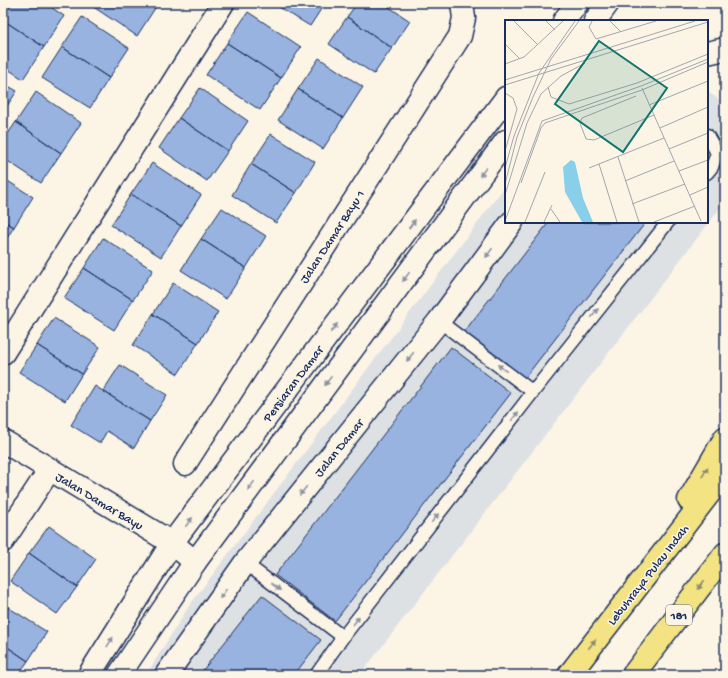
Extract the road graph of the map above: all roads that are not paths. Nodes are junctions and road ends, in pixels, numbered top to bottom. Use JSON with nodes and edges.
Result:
{"nodes":[{"id":1,"x":223,"y":3,"type":"edge"},
{"id":2,"x":462,"y":3,"type":"edge"},
{"id":3,"x":577,"y":3,"type":"edge"},
{"id":4,"x":608,"y":3,"type":"edge"},
{"id":5,"x":565,"y":20,"type":"edge"},
{"id":6,"x":596,"y":20,"type":"edge"},
{"id":7,"x":725,"y":49,"type":"edge"},
{"id":8,"x":708,"y":54,"type":"edge"},
{"id":9,"x":505,"y":99,"type":"edge"},
{"id":10,"x":708,"y":137,"type":"edge"},
{"id":11,"x":505,"y":142,"type":"edge"},
{"id":12,"x":708,"y":172,"type":"edge"},
{"id":13,"x":511,"y":223,"type":"edge"},
{"id":14,"x":667,"y":223,"type":"edge"},
{"id":15,"x":439,"y":321,"type":"junction"},
{"id":16,"x":3,"y":353,"type":"edge"},
{"id":17,"x":533,"y":392,"type":"junction"},
{"id":18,"x":725,"y":438,"type":"edge"},
{"id":19,"x":3,"y":441,"type":"edge"},
{"id":20,"x":185,"y":464,"type":"dead end"},
{"id":21,"x":50,"y":469,"type":"junction"},
{"id":22,"x":725,"y":473,"type":"edge"},
{"id":23,"x":3,"y":541,"type":"edge"},
{"id":24,"x":172,"y":543,"type":"junction"},
{"id":25,"x":725,"y":554,"type":"edge"},
{"id":26,"x":195,"y":562,"type":"junction"},
{"id":27,"x":245,"y":563,"type":"junction"},
{"id":28,"x":651,"y":567,"type":"junction"},
{"id":29,"x":343,"y":637,"type":"junction"},
{"id":30,"x":89,"y":675,"type":"edge"},
{"id":31,"x":119,"y":675,"type":"edge"},
{"id":32,"x":166,"y":675,"type":"edge"},
{"id":33,"x":316,"y":675,"type":"edge"},
{"id":34,"x":569,"y":675,"type":"edge"},
{"id":35,"x":633,"y":675,"type":"edge"}],
"edges":[{"from":1,"to":16,"type":"street"},
{"from":2,"to":20,"type":"street","name":"Jalan Damar Bayu 1"},
{"from":3,"to":5,"type":"street"},
{"from":4,"to":6,"type":"street"},
{"from":7,"to":8,"type":"street"},
{"from":24,"to":9,"type":"street","name":"Persiaran Damar","one_way":true},
{"from":10,"to":12,"type":"lane"},
{"from":11,"to":26,"type":"street","one_way":true},
{"from":13,"to":15,"type":"street","name":"Jalan Damar","one_way":true},
{"from":17,"to":14,"type":"lane","one_way":true},
{"from":17,"to":15,"type":"lane","one_way":true},
{"from":15,"to":27,"type":"street","name":"Jalan Damar","one_way":true},
{"from":29,"to":17,"type":"lane","one_way":true},
{"from":28,"to":18,"type":"main road","one_way":true},
{"from":19,"to":21,"type":"street","name":"Jalan Damar Bayu"},
{"from":21,"to":23,"type":"street"},
{"from":21,"to":24,"type":"street","name":"Jalan Damar Bayu"},
{"from":22,"to":28,"type":"main road","name":"Lebuhraya Pulau Indah"},
{"from":24,"to":26,"type":"street","name":"Jalan Damar Bayu"},
{"from":30,"to":24,"type":"street","name":"Persiaran Damar","one_way":true},
{"from":25,"to":35,"type":"main road","number":"181","one_way":true},
{"from":26,"to":31,"type":"street"},
{"from":27,"to":29,"type":"lane","one_way":true},
{"from":27,"to":32,"type":"street","name":"Jalan Damar","one_way":true},
{"from":34,"to":28,"type":"main road","name":"Lebuhraya Pulau Indah","one_way":true},
{"from":29,"to":33,"type":"lane"}]}
